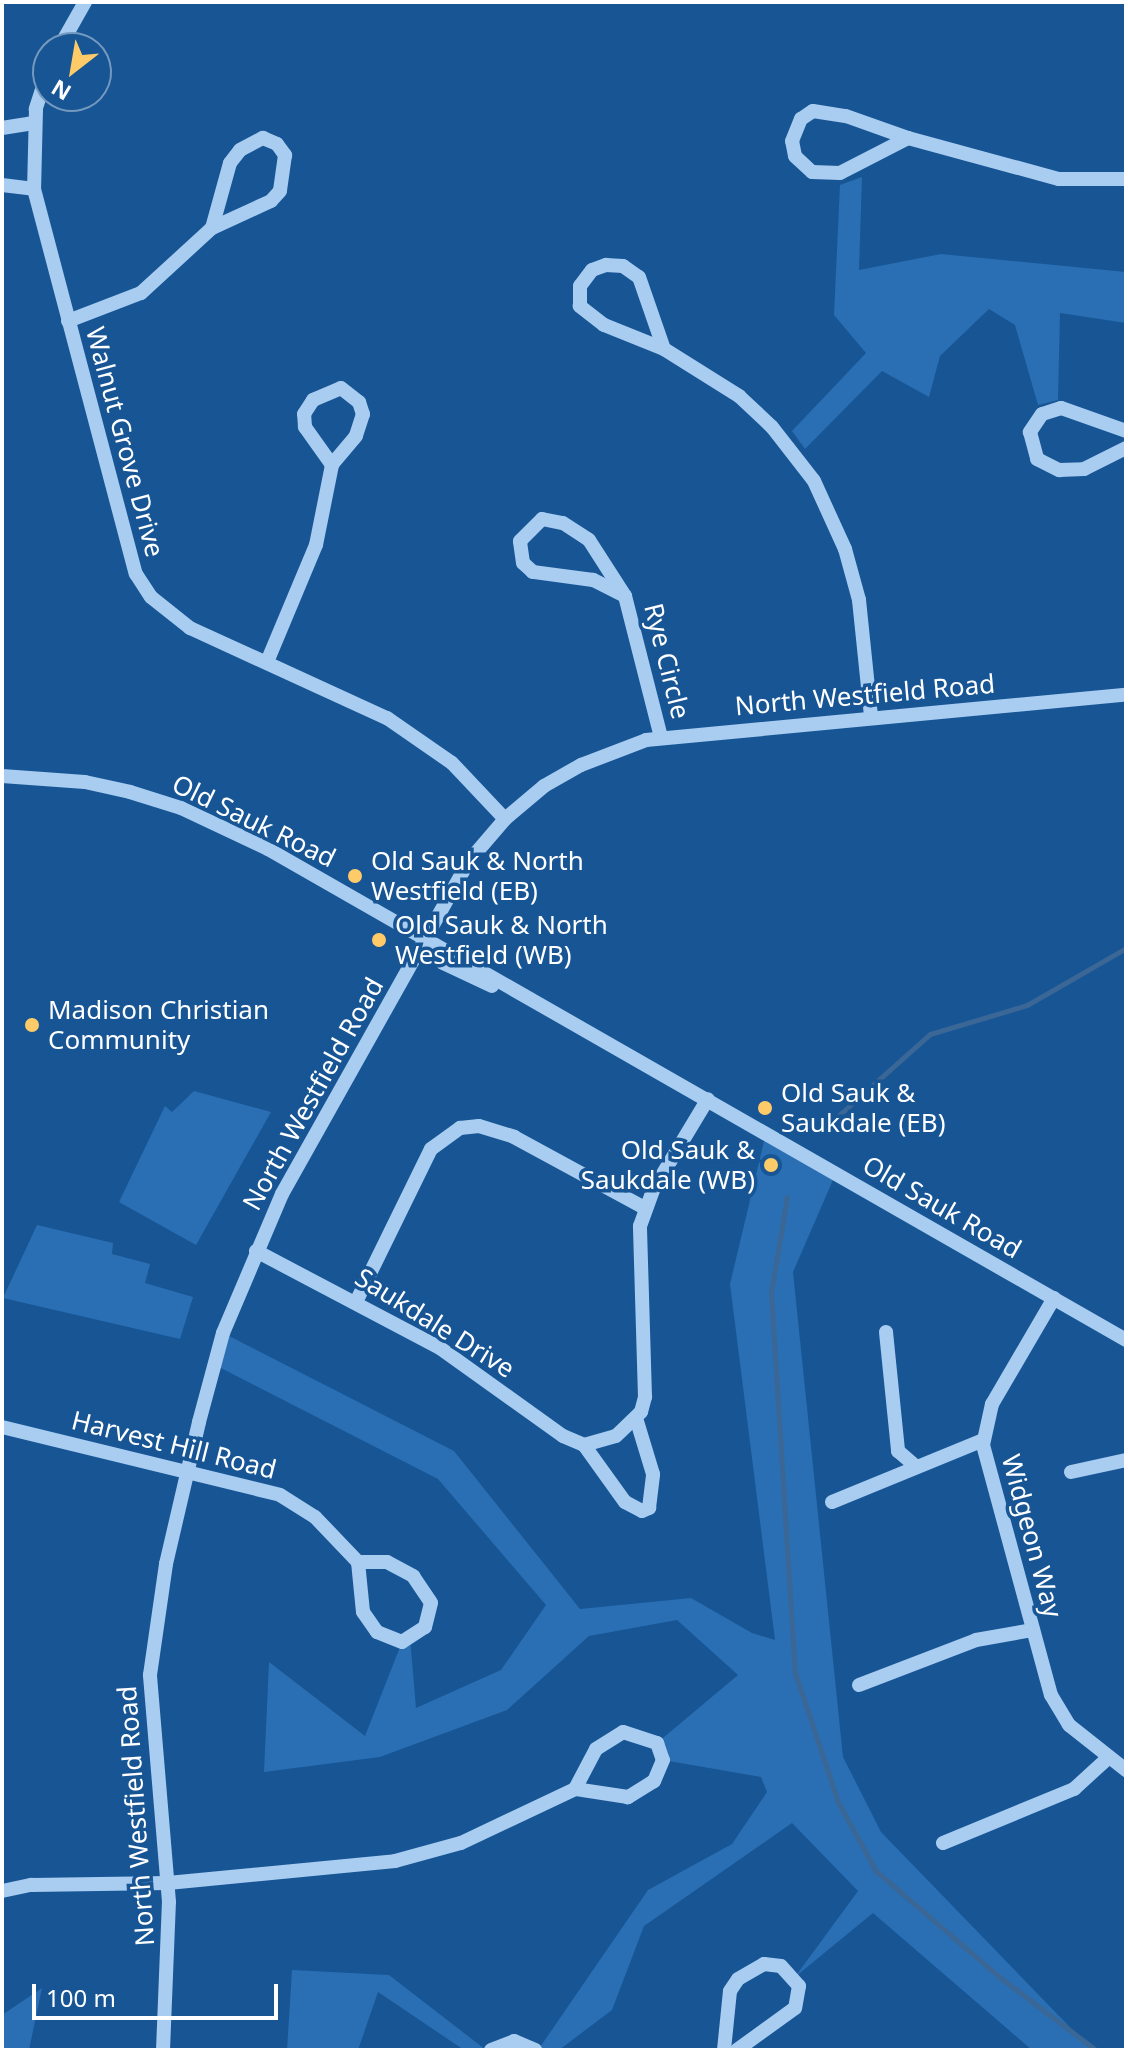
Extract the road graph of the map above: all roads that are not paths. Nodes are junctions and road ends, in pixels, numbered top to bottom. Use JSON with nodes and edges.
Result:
{"nodes":[{"id":1,"x":85,"y":2,"type":"edge"},
{"id":2,"x":68,"y":32,"type":"edge"},
{"id":3,"x":37,"y":112,"type":"edge"},
{"id":4,"x":34,"y":123,"type":"junction"},
{"id":5,"x":2,"y":128,"type":"edge"},
{"id":6,"x":908,"y":138,"type":"junction"},
{"id":7,"x":1126,"y":179,"type":"edge"},
{"id":8,"x":2,"y":185,"type":"edge"},
{"id":9,"x":34,"y":189,"type":"junction"},
{"id":10,"x":212,"y":228,"type":"junction"},
{"id":11,"x":68,"y":321,"type":"junction"},
{"id":12,"x":664,"y":349,"type":"junction"},
{"id":13,"x":1126,"y":431,"type":"edge"},
{"id":14,"x":1126,"y":448,"type":"edge"},
{"id":15,"x":332,"y":465,"type":"junction"},
{"id":16,"x":625,"y":596,"type":"junction"},
{"id":17,"x":267,"y":662,"type":"junction"},
{"id":18,"x":1126,"y":695,"type":"edge"},
{"id":19,"x":871,"y":716,"type":"junction"},
{"id":20,"x":661,"y":737,"type":"junction"},
{"id":21,"x":2,"y":776,"type":"edge"},
{"id":22,"x":505,"y":819,"type":"junction"},
{"id":23,"x":427,"y":938,"type":"junction"},
{"id":24,"x":708,"y":1099,"type":"junction"},
{"id":25,"x":645,"y":1208,"type":"junction"},
{"id":26,"x":256,"y":1251,"type":"junction"},
{"id":27,"x":1054,"y":1298,"type":"junction"},
{"id":28,"x":357,"y":1300,"type":"junction"},
{"id":29,"x":886,"y":1332,"type":"dead end"},
{"id":30,"x":1126,"y":1340,"type":"edge"},
{"id":31,"x":636,"y":1418,"type":"junction"},
{"id":32,"x":2,"y":1427,"type":"edge"},
{"id":33,"x":983,"y":1440,"type":"junction"},
{"id":34,"x":584,"y":1445,"type":"junction"},
{"id":35,"x":1126,"y":1460,"type":"edge"},
{"id":36,"x":915,"y":1466,"type":"junction"},
{"id":37,"x":1071,"y":1472,"type":"dead end"},
{"id":38,"x":187,"y":1473,"type":"junction"},
{"id":39,"x":832,"y":1502,"type":"dead end"},
{"id":40,"x":358,"y":1562,"type":"junction"},
{"id":41,"x":1033,"y":1630,"type":"junction"},
{"id":42,"x":859,"y":1685,"type":"dead end"},
{"id":43,"x":1108,"y":1758,"type":"junction"},
{"id":44,"x":1126,"y":1770,"type":"edge"},
{"id":45,"x":575,"y":1789,"type":"junction"},
{"id":46,"x":943,"y":1843,"type":"dead end"},
{"id":47,"x":168,"y":1883,"type":"junction"},
{"id":48,"x":2,"y":1891,"type":"edge"},
{"id":49,"x":163,"y":2050,"type":"edge"},
{"id":50,"x":491,"y":2050,"type":"edge"},
{"id":51,"x":535,"y":2050,"type":"edge"},
{"id":52,"x":724,"y":2050,"type":"edge"},
{"id":53,"x":737,"y":2050,"type":"edge"}],
"edges":[{"from":1,"to":2,"type":"street"},
{"from":3,"to":4,"type":"street","name":"Walnut Grove Drive"},
{"from":4,"to":5,"type":"street"},
{"from":4,"to":9,"type":"street","name":"Walnut Grove Drive"},
{"from":6,"to":6,"type":"street"},
{"from":6,"to":7,"type":"street"},
{"from":8,"to":9,"type":"street"},
{"from":9,"to":11,"type":"street","name":"Walnut Grove Drive"},
{"from":10,"to":10,"type":"street"},
{"from":10,"to":11,"type":"street"},
{"from":11,"to":17,"type":"street","name":"Walnut Grove Drive"},
{"from":12,"to":12,"type":"street"},
{"from":12,"to":19,"type":"street"},
{"from":13,"to":14,"type":"street"},
{"from":15,"to":15,"type":"street"},
{"from":15,"to":17,"type":"street"},
{"from":16,"to":16,"type":"street","name":"Rye Circle"},
{"from":16,"to":20,"type":"street","name":"Rye Circle"},
{"from":17,"to":22,"type":"street","name":"Walnut Grove Drive"},
{"from":18,"to":19,"type":"street","name":"North Westfield Road"},
{"from":19,"to":20,"type":"street","name":"North Westfield Road"},
{"from":20,"to":22,"type":"street","name":"North Westfield Road"},
{"from":21,"to":23,"type":"street","name":"Old Sauk Road"},
{"from":22,"to":23,"type":"street","name":"North Westfield Road"},
{"from":23,"to":24,"type":"street","name":"Old Sauk Road"},
{"from":23,"to":26,"type":"street","name":"North Westfield Road"},
{"from":24,"to":25,"type":"street"},
{"from":24,"to":27,"type":"street","name":"Old Sauk Road"},
{"from":25,"to":28,"type":"street"},
{"from":25,"to":31,"type":"street"},
{"from":26,"to":28,"type":"street","name":"Saukdale Drive"},
{"from":26,"to":38,"type":"street","name":"North Westfield Road"},
{"from":27,"to":30,"type":"street","name":"Old Sauk Road"},
{"from":27,"to":33,"type":"street","name":"Widgeon Way"},
{"from":28,"to":34,"type":"street","name":"Saukdale Drive"},
{"from":29,"to":36,"type":"street"},
{"from":31,"to":34,"type":"street"},
{"from":31,"to":34,"type":"street"},
{"from":32,"to":38,"type":"street","name":"Harvest Hill Road"},
{"from":33,"to":36,"type":"street"},
{"from":33,"to":41,"type":"street","name":"Widgeon Way"},
{"from":35,"to":37,"type":"street"},
{"from":36,"to":39,"type":"street"},
{"from":38,"to":40,"type":"street","name":"Harvest Hill Road"},
{"from":38,"to":47,"type":"street","name":"North Westfield Road"},
{"from":40,"to":40,"type":"street"},
{"from":41,"to":42,"type":"street"},
{"from":41,"to":43,"type":"street","name":"Widgeon Way"},
{"from":43,"to":44,"type":"street","name":"Widgeon Way"},
{"from":43,"to":46,"type":"street"},
{"from":45,"to":45,"type":"street"},
{"from":45,"to":47,"type":"street"},
{"from":47,"to":48,"type":"street"},
{"from":47,"to":49,"type":"street","name":"North Westfield Road"},
{"from":50,"to":51,"type":"street"},
{"from":52,"to":53,"type":"street"}]}
